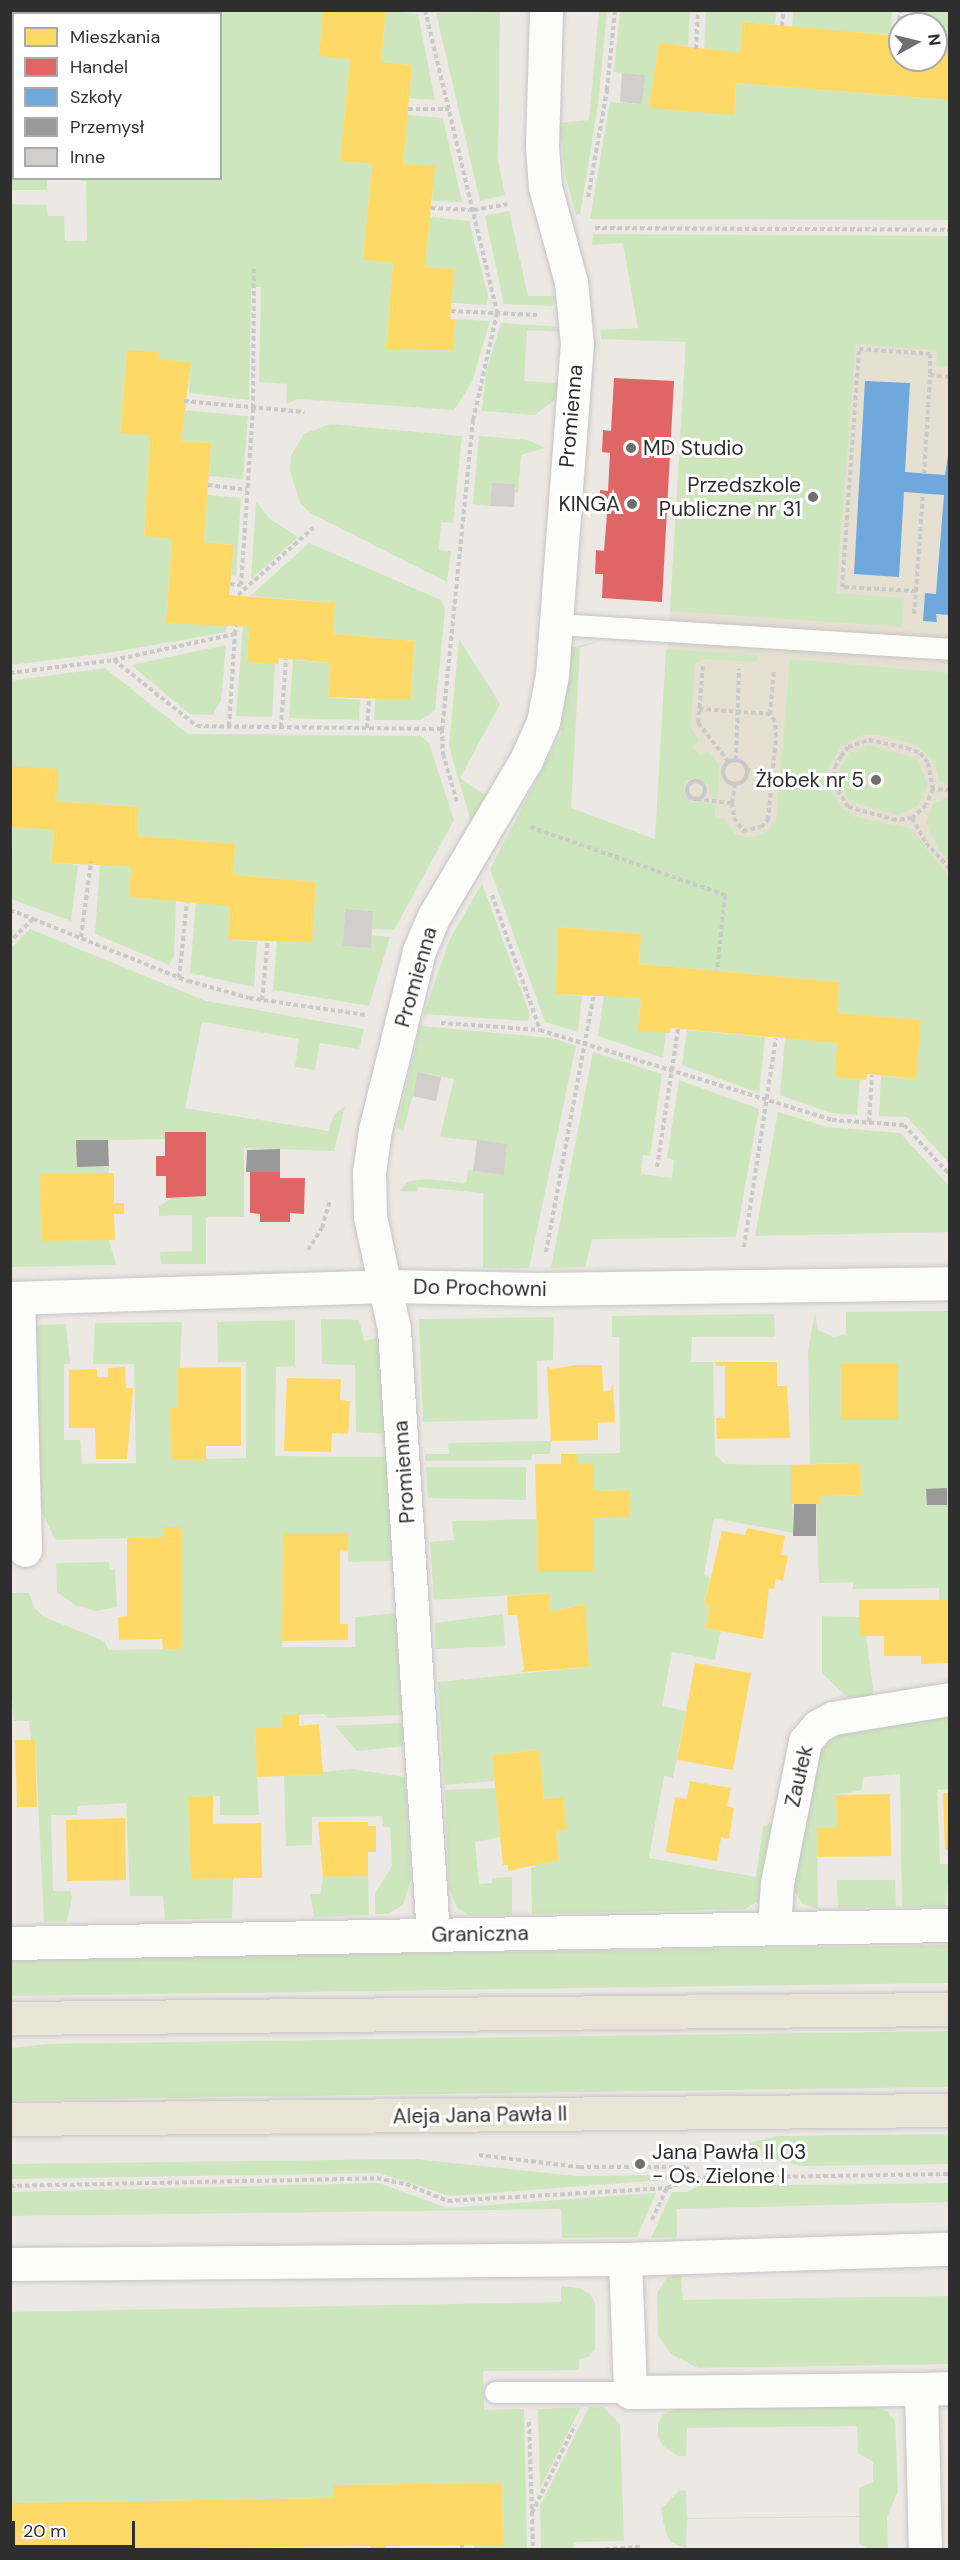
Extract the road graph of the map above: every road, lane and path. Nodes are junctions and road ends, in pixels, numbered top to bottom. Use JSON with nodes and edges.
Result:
{"nodes":[{"id":1,"x":425,"y":10,"type":"edge"},
{"id":2,"x":546,"y":10,"type":"edge"},
{"id":3,"x":615,"y":10,"type":"edge"},
{"id":4,"x":698,"y":10,"type":"edge"},
{"id":5,"x":783,"y":10,"type":"edge"},
{"id":6,"x":782,"y":26,"type":"dead end"},
{"id":7,"x":696,"y":50,"type":"dead end"},
{"id":8,"x":408,"y":109,"type":"dead end"},
{"id":9,"x":449,"y":109,"type":"junction"},
{"id":10,"x":507,"y":204,"type":"dead end"},
{"id":11,"x":587,"y":205,"type":"dead end"},
{"id":12,"x":431,"y":208,"type":"dead end"},
{"id":13,"x":474,"y":210,"type":"junction"},
{"id":14,"x":583,"y":228,"type":"dead end"},
{"id":15,"x":950,"y":230,"type":"edge"},
{"id":16,"x":254,"y":267,"type":"dead end"},
{"id":17,"x":451,"y":311,"type":"dead end"},
{"id":18,"x":497,"y":313,"type":"junction"},
{"id":19,"x":577,"y":317,"type":"junction"},
{"id":20,"x":930,"y":375,"type":"junction"},
{"id":21,"x":950,"y":377,"type":"edge"},
{"id":22,"x":184,"y":401,"type":"dead end"},
{"id":23,"x":253,"y":408,"type":"junction"},
{"id":24,"x":305,"y":412,"type":"dead end"},
{"id":25,"x":924,"y":474,"type":"dead end"},
{"id":26,"x":208,"y":485,"type":"dead end"},
{"id":27,"x":247,"y":490,"type":"junction"},
{"id":28,"x":923,"y":494,"type":"dead end"},
{"id":29,"x":313,"y":528,"type":"dead end"},
{"id":30,"x":230,"y":584,"type":"dead end"},
{"id":31,"x":241,"y":585,"type":"junction"},
{"id":32,"x":916,"y":591,"type":"junction"},
{"id":33,"x":556,"y":624,"type":"junction"},
{"id":34,"x":236,"y":626,"type":"dead end"},
{"id":35,"x":913,"y":626,"type":"dead end"},
{"id":36,"x":235,"y":634,"type":"junction"},
{"id":37,"x":776,"y":639,"type":"junction"},
{"id":38,"x":950,"y":649,"type":"edge"},
{"id":39,"x":286,"y":659,"type":"dead end"},
{"id":40,"x":114,"y":660,"type":"junction"},
{"id":41,"x":715,"y":666,"type":"dead end"},
{"id":42,"x":727,"y":667,"type":"dead end"},
{"id":43,"x":739,"y":668,"type":"junction"},
{"id":44,"x":751,"y":669,"type":"dead end"},
{"id":45,"x":762,"y":669,"type":"dead end"},
{"id":46,"x":774,"y":670,"type":"junction"},
{"id":47,"x":10,"y":673,"type":"edge"},
{"id":48,"x":369,"y":697,"type":"dead end"},
{"id":49,"x":699,"y":709,"type":"junction"},
{"id":50,"x":736,"y":712,"type":"junction"},
{"id":51,"x":770,"y":714,"type":"junction"},
{"id":52,"x":229,"y":726,"type":"junction"},
{"id":53,"x":281,"y":727,"type":"junction"},
{"id":54,"x":367,"y":728,"type":"junction"},
{"id":55,"x":442,"y":729,"type":"junction"},
{"id":56,"x":736,"y":760,"type":"junction"},
{"id":57,"x":729,"y":762,"type":"junction"},
{"id":58,"x":746,"y":770,"type":"junction"},
{"id":59,"x":772,"y":772,"type":"junction"},
{"id":60,"x":735,"y":784,"type":"junction"},
{"id":61,"x":933,"y":789,"type":"junction"},
{"id":62,"x":950,"y":790,"type":"edge"},
{"id":63,"x":697,"y":799,"type":"junction"},
{"id":64,"x":732,"y":802,"type":"junction"},
{"id":65,"x":495,"y":815,"type":"junction"},
{"id":66,"x":912,"y":818,"type":"junction"},
{"id":67,"x":475,"y":851,"type":"junction"},
{"id":68,"x":91,"y":862,"type":"dead end"},
{"id":69,"x":950,"y":869,"type":"edge"},
{"id":70,"x":187,"y":902,"type":"dead end"},
{"id":71,"x":10,"y":910,"type":"edge"},
{"id":72,"x":33,"y":919,"type":"junction"},
{"id":73,"x":81,"y":937,"type":"junction"},
{"id":74,"x":268,"y":939,"type":"dead end"},
{"id":75,"x":10,"y":941,"type":"edge"},
{"id":76,"x":717,"y":971,"type":"dead end"},
{"id":77,"x":179,"y":978,"type":"junction"},
{"id":78,"x":594,"y":994,"type":"dead end"},
{"id":79,"x":262,"y":1000,"type":"junction"},
{"id":80,"x":402,"y":1020,"type":"junction"},
{"id":81,"x":678,"y":1029,"type":"dead end"},
{"id":82,"x":540,"y":1030,"type":"junction"},
{"id":83,"x":776,"y":1038,"type":"dead end"},
{"id":84,"x":588,"y":1043,"type":"junction"},
{"id":85,"x":672,"y":1069,"type":"junction"},
{"id":86,"x":872,"y":1075,"type":"dead end"},
{"id":87,"x":768,"y":1100,"type":"junction"},
{"id":88,"x":869,"y":1122,"type":"junction"},
{"id":89,"x":657,"y":1167,"type":"dead end"},
{"id":90,"x":950,"y":1175,"type":"edge"},
{"id":91,"x":332,"y":1194,"type":"dead end"},
{"id":92,"x":301,"y":1257,"type":"dead end"},
{"id":93,"x":950,"y":1283,"type":"edge"},
{"id":94,"x":388,"y":1286,"type":"junction"},
{"id":95,"x":738,"y":1286,"type":"junction"},
{"id":96,"x":538,"y":1289,"type":"junction"},
{"id":97,"x":14,"y":1298,"type":"edge"},
{"id":98,"x":25,"y":1550,"type":"dead end"},
{"id":99,"x":950,"y":1700,"type":"edge"},
{"id":100,"x":950,"y":1925,"type":"edge"},
{"id":101,"x":774,"y":1928,"type":"junction"},
{"id":102,"x":433,"y":1935,"type":"junction"},
{"id":103,"x":10,"y":1943,"type":"edge"},
{"id":104,"x":950,"y":2009,"type":"edge"},
{"id":105,"x":10,"y":2019,"type":"edge"},
{"id":106,"x":950,"y":2110,"type":"edge"},
{"id":107,"x":10,"y":2119,"type":"edge"},
{"id":108,"x":474,"y":2154,"type":"dead end"},
{"id":109,"x":950,"y":2174,"type":"edge"},
{"id":110,"x":696,"y":2178,"type":"junction"},
{"id":111,"x":10,"y":2186,"type":"edge"},
{"id":112,"x":950,"y":2248,"type":"edge"},
{"id":113,"x":625,"y":2259,"type":"junction"},
{"id":114,"x":10,"y":2264,"type":"edge"},
{"id":115,"x":935,"y":2388,"type":"edge"},
{"id":116,"x":592,"y":2390,"type":"junction"},
{"id":117,"x":495,"y":2391,"type":"dead end"},
{"id":118,"x":528,"y":2391,"type":"junction"},
{"id":119,"x":630,"y":2392,"type":"junction"},
{"id":120,"x":532,"y":2513,"type":"junction"},
{"id":121,"x":640,"y":2547,"type":"dead end"},
{"id":122,"x":533,"y":2550,"type":"edge"},
{"id":123,"x":598,"y":2550,"type":"edge"},
{"id":124,"x":924,"y":2550,"type":"edge"}],
"edges":[{"from":1,"to":9,"type":"path"},
{"from":2,"to":19,"type":"street","name":"Promienna"},
{"from":3,"to":11,"type":"path"},
{"from":4,"to":7,"type":"path"},
{"from":5,"to":6,"type":"path"},
{"from":8,"to":9,"type":"path"},
{"from":9,"to":13,"type":"path"},
{"from":10,"to":13,"type":"path"},
{"from":12,"to":13,"type":"path"},
{"from":13,"to":18,"type":"path"},
{"from":14,"to":15,"type":"path"},
{"from":16,"to":23,"type":"path"},
{"from":17,"to":18,"type":"path"},
{"from":18,"to":19,"type":"path"},
{"from":18,"to":55,"type":"path"},
{"from":19,"to":33,"type":"street","name":"Promienna"},
{"from":20,"to":21,"type":"path"},
{"from":20,"to":25,"type":"path"},
{"from":20,"to":32,"type":"path"},
{"from":22,"to":23,"type":"path"},
{"from":23,"to":24,"type":"path"},
{"from":23,"to":27,"type":"path"},
{"from":26,"to":27,"type":"path"},
{"from":27,"to":31,"type":"path"},
{"from":28,"to":32,"type":"path"},
{"from":29,"to":31,"type":"path"},
{"from":30,"to":31,"type":"path"},
{"from":32,"to":35,"type":"path"},
{"from":33,"to":37,"type":"lane"},
{"from":33,"to":65,"type":"street","name":"Promienna"},
{"from":34,"to":36,"type":"path"},
{"from":36,"to":40,"type":"path"},
{"from":36,"to":52,"type":"path"},
{"from":37,"to":38,"type":"lane"},
{"from":37,"to":46,"type":"path"},
{"from":39,"to":53,"type":"path"},
{"from":40,"to":47,"type":"path"},
{"from":40,"to":52,"type":"path"},
{"from":41,"to":49,"type":"path"},
{"from":42,"to":43,"type":"path"},
{"from":43,"to":44,"type":"path"},
{"from":43,"to":50,"type":"path"},
{"from":45,"to":46,"type":"path"},
{"from":46,"to":51,"type":"path"},
{"from":48,"to":54,"type":"path"},
{"from":49,"to":50,"type":"path"},
{"from":49,"to":57,"type":"path"},
{"from":50,"to":51,"type":"path"},
{"from":50,"to":56,"type":"path"},
{"from":51,"to":59,"type":"path"},
{"from":52,"to":53,"type":"path"},
{"from":53,"to":54,"type":"path"},
{"from":54,"to":55,"type":"path"},
{"from":55,"to":67,"type":"path"},
{"from":56,"to":57,"type":"path"},
{"from":56,"to":58,"type":"path"},
{"from":57,"to":60,"type":"path"},
{"from":58,"to":59,"type":"path"},
{"from":58,"to":60,"type":"path"},
{"from":59,"to":64,"type":"path"},
{"from":60,"to":64,"type":"path"},
{"from":61,"to":62,"type":"path"},
{"from":61,"to":66,"type":"path"},
{"from":61,"to":66,"type":"path"},
{"from":63,"to":63,"type":"path"},
{"from":63,"to":64,"type":"path"},
{"from":65,"to":67,"type":"street","name":"Promienna"},
{"from":65,"to":76,"type":"path"},
{"from":66,"to":69,"type":"path"},
{"from":67,"to":80,"type":"street","name":"Promienna"},
{"from":67,"to":82,"type":"path"},
{"from":68,"to":73,"type":"path"},
{"from":70,"to":77,"type":"path"},
{"from":71,"to":72,"type":"path"},
{"from":72,"to":73,"type":"path"},
{"from":72,"to":75,"type":"path"},
{"from":73,"to":77,"type":"path"},
{"from":74,"to":79,"type":"path"},
{"from":77,"to":79,"type":"path"},
{"from":78,"to":84,"type":"path"},
{"from":79,"to":80,"type":"path"},
{"from":80,"to":82,"type":"path"},
{"from":80,"to":94,"type":"street","name":"Promienna"},
{"from":81,"to":85,"type":"path"},
{"from":82,"to":84,"type":"path"},
{"from":83,"to":87,"type":"path"},
{"from":84,"to":85,"type":"path"},
{"from":84,"to":96,"type":"path"},
{"from":85,"to":87,"type":"path"},
{"from":85,"to":89,"type":"path"},
{"from":86,"to":88,"type":"path"},
{"from":87,"to":88,"type":"path"},
{"from":87,"to":95,"type":"path"},
{"from":88,"to":90,"type":"path"},
{"from":91,"to":92,"type":"path"},
{"from":93,"to":95,"type":"street","name":"Do Prochowni"},
{"from":94,"to":96,"type":"street","name":"Do Prochowni"},
{"from":94,"to":97,"type":"street","name":"Do Prochowni"},
{"from":94,"to":102,"type":"street","name":"Promienna"},
{"from":95,"to":96,"type":"street","name":"Do Prochowni"},
{"from":97,"to":98,"type":"street"},
{"from":99,"to":101,"type":"street","name":"Zaułek"},
{"from":100,"to":101,"type":"street","name":"Graniczna"},
{"from":101,"to":102,"type":"street","name":"Graniczna"},
{"from":102,"to":103,"type":"street","name":"Graniczna"},
{"from":104,"to":105,"type":"main road"},
{"from":106,"to":107,"type":"main road","name":"Aleja Jana Pawła II"},
{"from":108,"to":110,"type":"path"},
{"from":109,"to":110,"type":"path"},
{"from":110,"to":111,"type":"path"},
{"from":112,"to":113,"type":"street"},
{"from":113,"to":114,"type":"street"},
{"from":113,"to":119,"type":"street"},
{"from":115,"to":119,"type":"street"},
{"from":115,"to":124,"type":"street"},
{"from":116,"to":118,"type":"lane"},
{"from":116,"to":119,"type":"lane"},
{"from":116,"to":120,"type":"path"},
{"from":117,"to":118,"type":"lane"},
{"from":118,"to":120,"type":"path"},
{"from":120,"to":122,"type":"path"},
{"from":121,"to":123,"type":"path"}]}
